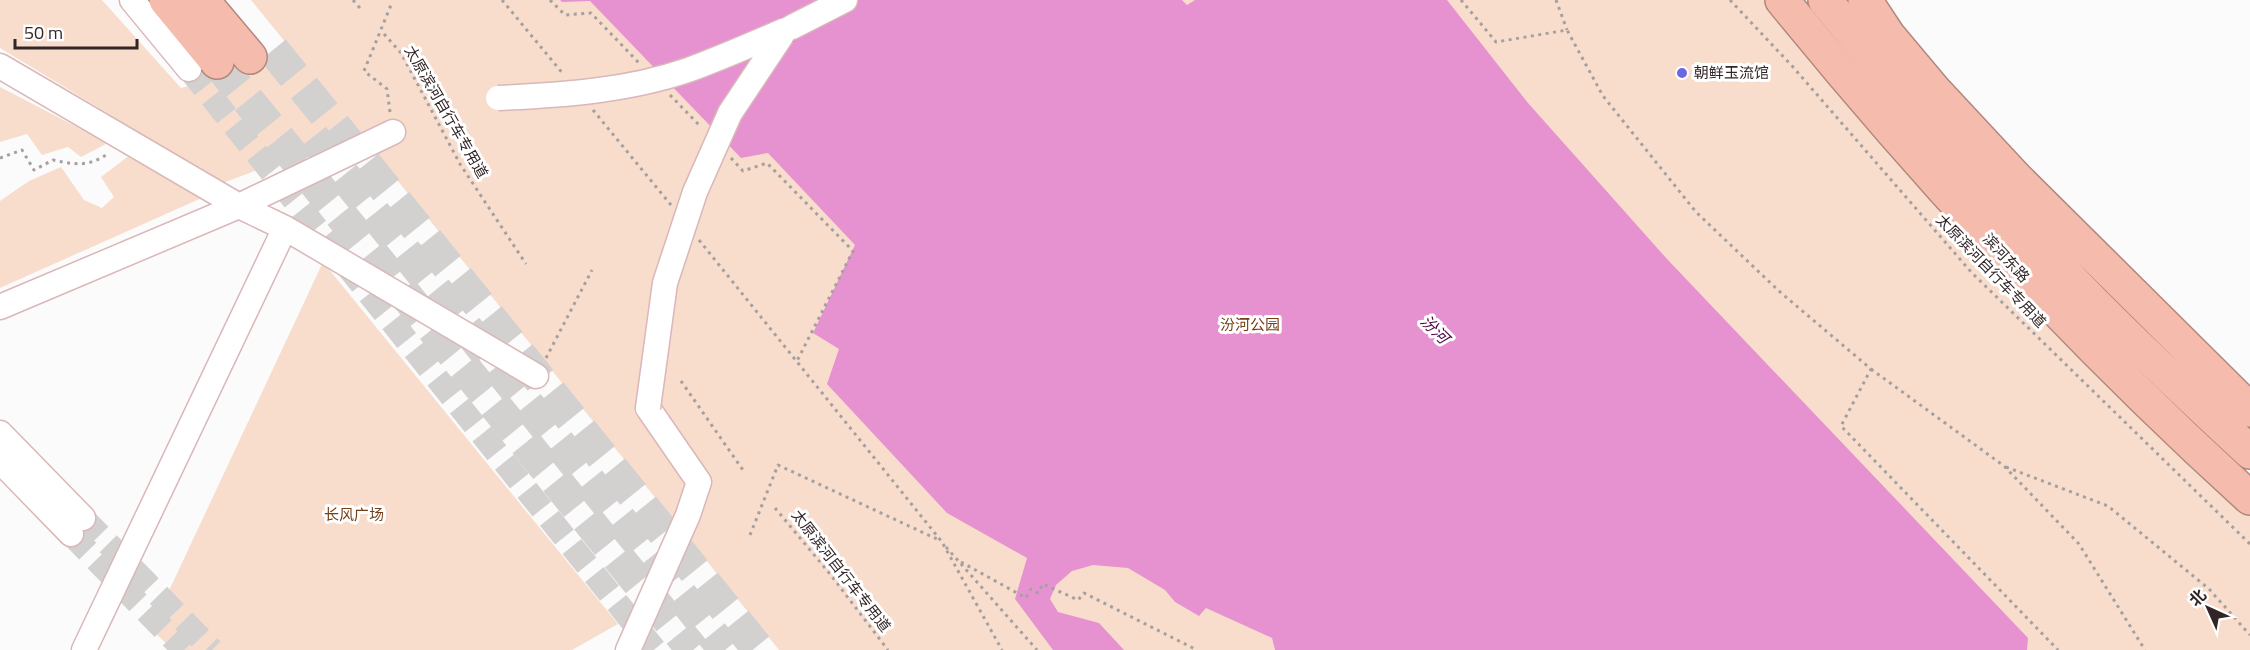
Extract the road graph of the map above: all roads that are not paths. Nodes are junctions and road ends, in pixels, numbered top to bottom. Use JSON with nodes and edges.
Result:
{"nodes":[{"id":1,"x":132,"y":0,"type":"edge"},
{"id":2,"x":166,"y":0,"type":"edge"},
{"id":3,"x":202,"y":0,"type":"edge"},
{"id":4,"x":228,"y":0,"type":"edge"},
{"id":5,"x":808,"y":0,"type":"edge"},
{"id":6,"x":845,"y":0,"type":"edge"},
{"id":7,"x":1782,"y":0,"type":"edge"},
{"id":8,"x":1825,"y":0,"type":"edge"},
{"id":9,"x":1865,"y":0,"type":"edge"},
{"id":10,"x":0,"y":66,"type":"edge"},
{"id":11,"x":203,"y":66,"type":"joint"},
{"id":12,"x":498,"y":98,"type":"dead end"},
{"id":13,"x":1921,"y":114,"type":"junction"},
{"id":14,"x":393,"y":132,"type":"road end"},
{"id":15,"x":2016,"y":178,"type":"junction"},
{"id":16,"x":239,"y":206,"type":"junction"},
{"id":17,"x":285,"y":228,"type":"junction"},
{"id":18,"x":0,"y":307,"type":"edge"},
{"id":19,"x":536,"y":376,"type":"road end"},
{"id":20,"x":2250,"y":410,"type":"edge"},
{"id":21,"x":0,"y":433,"type":"edge"},
{"id":22,"x":2250,"y":452,"type":"edge"},
{"id":23,"x":0,"y":461,"type":"edge"},
{"id":24,"x":2250,"y":498,"type":"edge"},
{"id":25,"x":84,"y":650,"type":"edge"},
{"id":26,"x":628,"y":650,"type":"edge"}],
"edges":[{"from":1,"to":11,"type":"street"},
{"from":2,"to":11,"type":"highway"},
{"from":3,"to":4,"type":"highway"},
{"from":5,"to":26,"type":"street","bridge":true},
{"from":6,"to":12,"type":"street","bridge":true},
{"from":7,"to":24,"type":"highway","name":"滨河东路"},
{"from":8,"to":13,"type":"highway"},
{"from":9,"to":15,"type":"highway"},
{"from":10,"to":16,"type":"street"},
{"from":13,"to":15,"type":"highway"},
{"from":13,"to":22,"type":"highway"},
{"from":14,"to":16,"type":"street"},
{"from":15,"to":20,"type":"highway"},
{"from":16,"to":17,"type":"street"},
{"from":16,"to":18,"type":"street"},
{"from":17,"to":19,"type":"street"},
{"from":17,"to":25,"type":"street"},
{"from":21,"to":23,"type":"street"}]}
